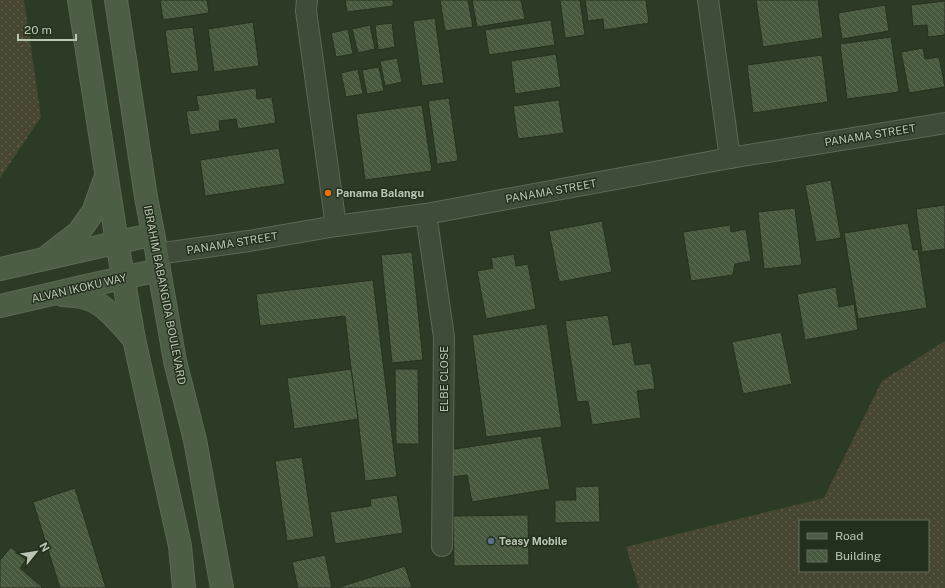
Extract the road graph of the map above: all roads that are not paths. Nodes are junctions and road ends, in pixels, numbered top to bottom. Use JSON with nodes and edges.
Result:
{"nodes":[{"id":1,"x":79,"y":0,"type":"edge"},
{"id":2,"x":116,"y":0,"type":"edge"},
{"id":3,"x":307,"y":0,"type":"edge"},
{"id":4,"x":708,"y":0,"type":"edge"},
{"id":5,"x":945,"y":123,"type":"edge"},
{"id":6,"x":730,"y":158,"type":"junction"},
{"id":7,"x":106,"y":176,"type":"junction"},
{"id":8,"x":426,"y":214,"type":"junction"},
{"id":9,"x":336,"y":226,"type":"junction"},
{"id":10,"x":117,"y":242,"type":"junction"},
{"id":11,"x":156,"y":253,"type":"junction"},
{"id":12,"x":44,"y":259,"type":"junction"},
{"id":13,"x":0,"y":269,"type":"edge"},
{"id":14,"x":123,"y":278,"type":"junction"},
{"id":15,"x":54,"y":294,"type":"junction"},
{"id":16,"x":0,"y":306,"type":"edge"},
{"id":17,"x":134,"y":339,"type":"junction"},
{"id":18,"x":442,"y":546,"type":"dead end"},
{"id":19,"x":184,"y":588,"type":"edge"},
{"id":20,"x":222,"y":588,"type":"edge"}],
"edges":[{"from":1,"to":7,"type":"street"},
{"from":2,"to":11,"type":"street","name":"IBRAHIM BABANGIDA BOULEVARD"},
{"from":3,"to":9,"type":"street"},
{"from":4,"to":6,"type":"street"},
{"from":5,"to":6,"type":"street","name":"PANAMA STREET"},
{"from":6,"to":8,"type":"street","name":"PANAMA STREET"},
{"from":7,"to":10,"type":"street"},
{"from":7,"to":12,"type":"street"},
{"from":8,"to":9,"type":"street","name":"PANAMA STREET"},
{"from":8,"to":18,"type":"street","name":"ELBE CLOSE"},
{"from":9,"to":11,"type":"street","name":"PANAMA STREET"},
{"from":10,"to":11,"type":"street"},
{"from":10,"to":12,"type":"street"},
{"from":10,"to":14,"type":"street"},
{"from":11,"to":14,"type":"street","name":"ALVAN IKOKU WAY"},
{"from":11,"to":20,"type":"street","name":"IBRAHIM BABANGIDA BOULEVARD"},
{"from":12,"to":13,"type":"street"},
{"from":14,"to":15,"type":"street","name":"ALVAN IKOKU WAY"},
{"from":14,"to":17,"type":"street"},
{"from":15,"to":16,"type":"street","name":"ALVAN IKOKU WAY"},
{"from":15,"to":17,"type":"street"},
{"from":17,"to":19,"type":"street"}]}
